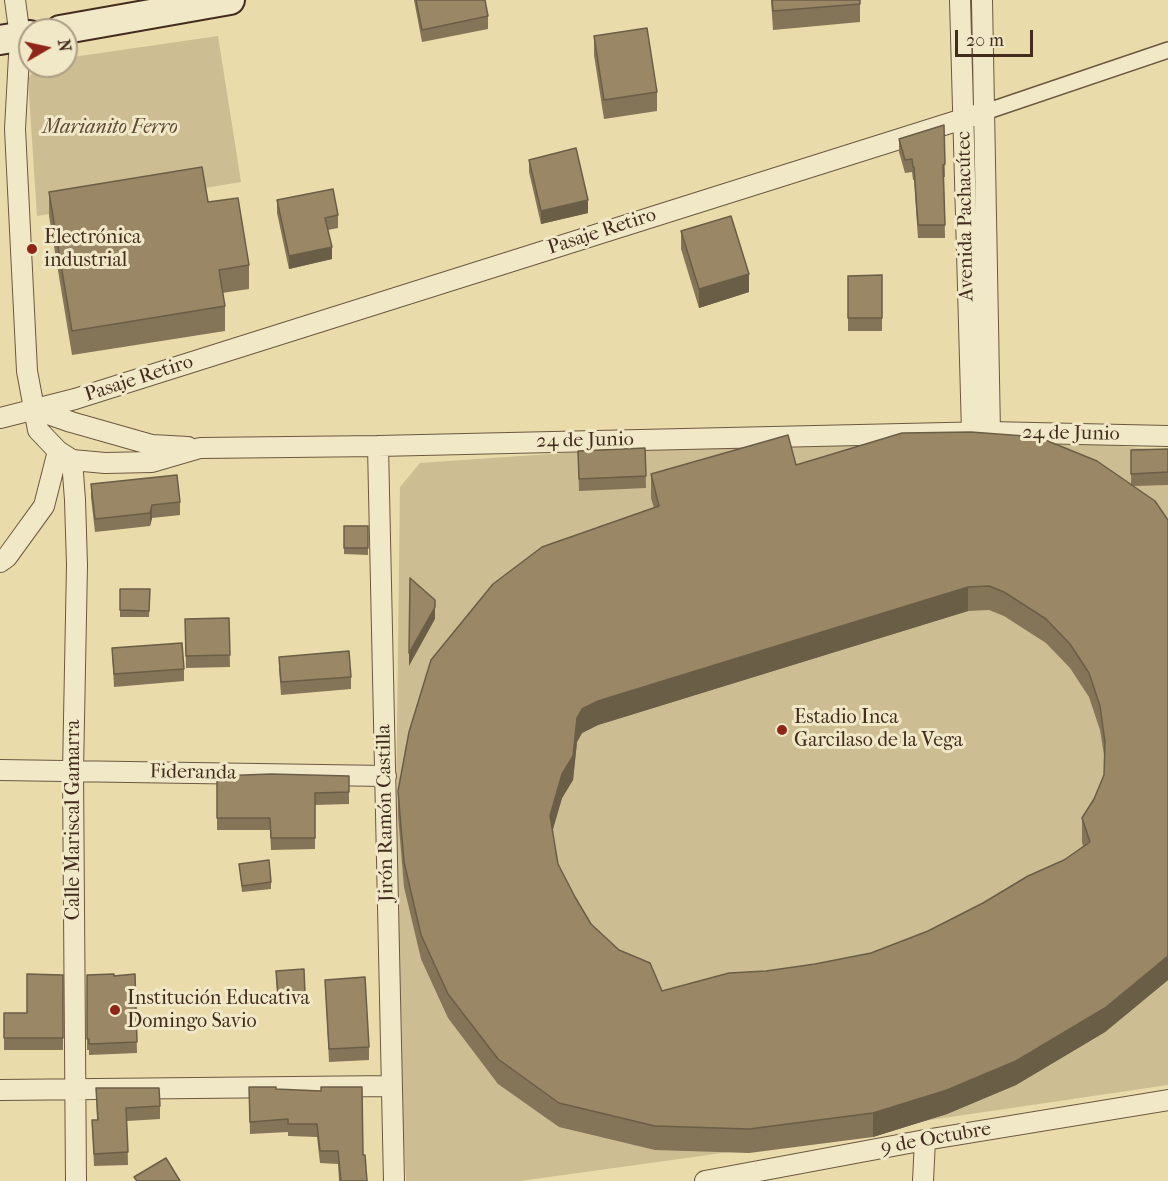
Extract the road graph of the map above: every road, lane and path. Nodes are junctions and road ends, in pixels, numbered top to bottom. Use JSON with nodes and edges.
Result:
{"nodes":[{"id":1,"x":15,"y":0,"type":"edge"},
{"id":2,"x":230,"y":0,"type":"edge"},
{"id":3,"x":960,"y":0,"type":"edge"},
{"id":4,"x":982,"y":0,"type":"edge"},
{"id":5,"x":78,"y":27,"type":"edge"},
{"id":6,"x":17,"y":38,"type":"edge"},
{"id":7,"x":1168,"y":50,"type":"edge"},
{"id":8,"x":985,"y":112,"type":"junction"},
{"id":9,"x":964,"y":118,"type":"junction"},
{"id":10,"x":34,"y":409,"type":"junction"},
{"id":11,"x":0,"y":418,"type":"edge"},
{"id":12,"x":981,"y":432,"type":"junction"},
{"id":13,"x":1168,"y":436,"type":"edge"},
{"id":14,"x":378,"y":446,"type":"junction"},
{"id":15,"x":200,"y":448,"type":"junction"},
{"id":16,"x":65,"y":456,"type":"junction"},
{"id":17,"x":0,"y":562,"type":"edge"},
{"id":18,"x":0,"y":770,"type":"edge"},
{"id":19,"x":73,"y":771,"type":"junction"},
{"id":20,"x":386,"y":776,"type":"junction"},
{"id":21,"x":391,"y":1086,"type":"junction"},
{"id":22,"x":75,"y":1089,"type":"junction"},
{"id":23,"x":0,"y":1090,"type":"edge"},
{"id":24,"x":1168,"y":1100,"type":"edge"},
{"id":25,"x":925,"y":1140,"type":"junction"},
{"id":26,"x":76,"y":1181,"type":"edge"},
{"id":27,"x":394,"y":1181,"type":"edge"},
{"id":28,"x":705,"y":1181,"type":"edge"},
{"id":29,"x":923,"y":1181,"type":"edge"}],
"edges":[{"from":1,"to":6,"type":"street"},
{"from":2,"to":5,"type":"main road"},
{"from":3,"to":9,"type":"street","name":"Avenida Pachacútec"},
{"from":4,"to":8,"type":"street","name":"Avenida Pachacútec"},
{"from":6,"to":10,"type":"street"},
{"from":7,"to":8,"type":"street","name":"Pasaje Retiro"},
{"from":8,"to":9,"type":"street","name":"Pasaje Retiro"},
{"from":8,"to":12,"type":"street","name":"Avenida Pachacútec"},
{"from":9,"to":10,"type":"street","name":"Pasaje Retiro"},
{"from":9,"to":12,"type":"street","name":"Avenida Pachacútec"},
{"from":10,"to":11,"type":"street","name":"Pasaje Retiro"},
{"from":10,"to":15,"type":"street"},
{"from":10,"to":16,"type":"street"},
{"from":12,"to":13,"type":"street","name":"24 de Junio"},
{"from":12,"to":14,"type":"street","name":"24 de Junio"},
{"from":14,"to":15,"type":"street","name":"24 de Junio"},
{"from":14,"to":20,"type":"street","name":"Jirón Ramón Castilla"},
{"from":15,"to":16,"type":"street","name":"24 de Junio"},
{"from":16,"to":17,"type":"street"},
{"from":16,"to":19,"type":"street","name":"Calle Mariscal Gamarra"},
{"from":18,"to":19,"type":"street","name":"Fideranda"},
{"from":19,"to":20,"type":"street","name":"Fideranda"},
{"from":19,"to":22,"type":"street","name":"Calle Mariscal Gamarra"},
{"from":20,"to":21,"type":"street","name":"Jirón Ramón Castilla"},
{"from":21,"to":22,"type":"street"},
{"from":21,"to":27,"type":"street","name":"Jirón Ramón Castilla"},
{"from":22,"to":23,"type":"street"},
{"from":22,"to":26,"type":"street","name":"Calle Mariscal Gamarra"},
{"from":24,"to":25,"type":"street","name":"9 de Octubre"},
{"from":25,"to":28,"type":"street","name":"9 de Octubre"},
{"from":25,"to":29,"type":"street"}]}
